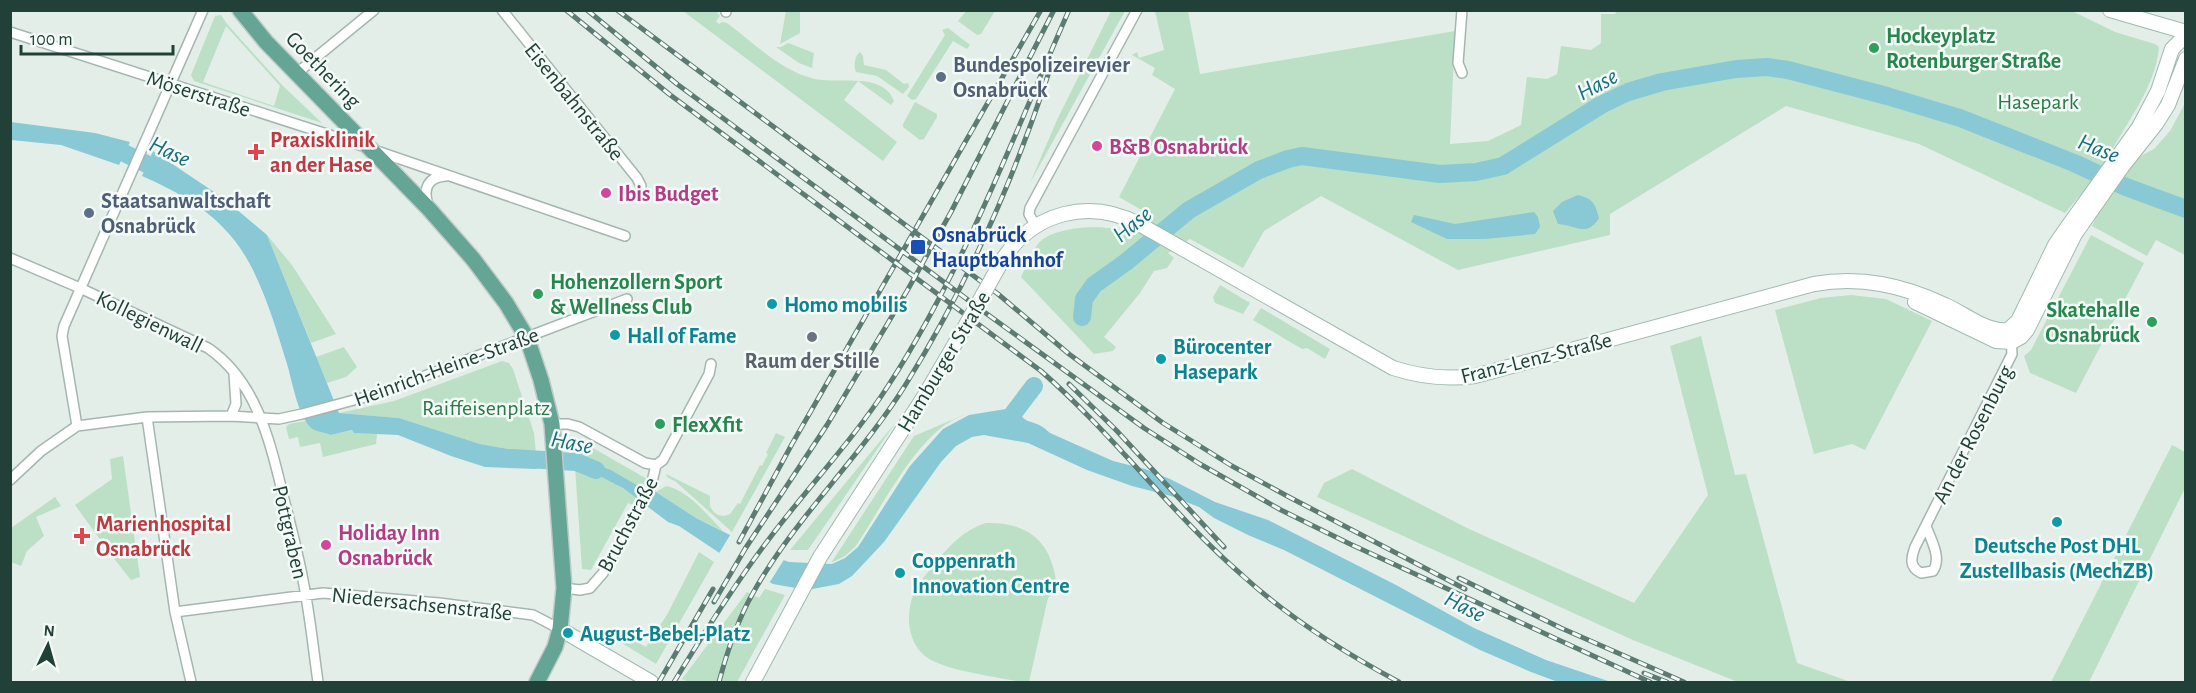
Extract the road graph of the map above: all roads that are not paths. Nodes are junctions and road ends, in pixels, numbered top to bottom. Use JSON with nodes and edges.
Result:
{"nodes":[{"id":1,"x":203,"y":10,"type":"edge"},
{"id":2,"x":240,"y":10,"type":"edge"},
{"id":3,"x":374,"y":10,"type":"edge"},
{"id":4,"x":502,"y":10,"type":"edge"},
{"id":5,"x":1137,"y":10,"type":"edge"},
{"id":6,"x":1461,"y":10,"type":"edge"},
{"id":7,"x":2116,"y":12,"type":"edge"},
{"id":8,"x":10,"y":32,"type":"edge"},
{"id":9,"x":2186,"y":34,"type":"edge"},
{"id":10,"x":2186,"y":58,"type":"edge"},
{"id":11,"x":297,"y":73,"type":"junction"},
{"id":12,"x":1462,"y":73,"type":"dead end"},
{"id":13,"x":170,"y":84,"type":"junction"},
{"id":14,"x":370,"y":148,"type":"junction"},
{"id":15,"x":2117,"y":165,"type":"junction"},
{"id":16,"x":448,"y":176,"type":"junction"},
{"id":17,"x":640,"y":194,"type":"dead end"},
{"id":18,"x":429,"y":209,"type":"junction"},
{"id":19,"x":1035,"y":225,"type":"junction"},
{"id":20,"x":625,"y":236,"type":"dead end"},
{"id":21,"x":10,"y":258,"type":"edge"},
{"id":22,"x":1894,"y":287,"type":"junction"},
{"id":23,"x":80,"y":288,"type":"junction"},
{"id":24,"x":627,"y":299,"type":"dead end"},
{"id":25,"x":2010,"y":336,"type":"junction"},
{"id":26,"x":527,"y":338,"type":"junction"},
{"id":27,"x":711,"y":364,"type":"dead end"},
{"id":28,"x":233,"y":371,"type":"junction"},
{"id":29,"x":231,"y":416,"type":"junction"},
{"id":30,"x":147,"y":417,"type":"junction"},
{"id":31,"x":261,"y":418,"type":"junction"},
{"id":32,"x":552,"y":424,"type":"junction"},
{"id":33,"x":77,"y":426,"type":"junction"},
{"id":34,"x":659,"y":463,"type":"junction"},
{"id":35,"x":10,"y":480,"type":"edge"},
{"id":36,"x":1926,"y":526,"type":"junction"},
{"id":37,"x":564,"y":588,"type":"junction"},
{"id":38,"x":306,"y":595,"type":"junction"},
{"id":39,"x":175,"y":612,"type":"junction"},
{"id":40,"x":560,"y":629,"type":"junction"},
{"id":41,"x":191,"y":682,"type":"edge"},
{"id":42,"x":318,"y":682,"type":"edge"},
{"id":43,"x":537,"y":682,"type":"edge"},
{"id":44,"x":651,"y":682,"type":"edge"},
{"id":45,"x":753,"y":682,"type":"edge"}],
"edges":[{"from":1,"to":13,"type":"street"},
{"from":2,"to":11,"type":"main road","name":"Goethering"},
{"from":3,"to":11,"type":"street"},
{"from":4,"to":17,"type":"street","name":"Eisenbahnstraße"},
{"from":5,"to":19,"type":"street"},
{"from":6,"to":12,"type":"street"},
{"from":7,"to":9,"type":"street"},
{"from":8,"to":13,"type":"street","name":"Möserstraße"},
{"from":9,"to":15,"type":"street","name":"An der Rosenburg"},
{"from":10,"to":15,"type":"street","name":"An der Rosenburg"},
{"from":11,"to":14,"type":"main road","name":"Goethering"},
{"from":13,"to":14,"type":"street","name":"Möserstraße"},
{"from":13,"to":23,"type":"street"},
{"from":14,"to":16,"type":"street","name":"Möserstraße"},
{"from":14,"to":18,"type":"main road","name":"Goethering"},
{"from":15,"to":25,"type":"street","name":"An der Rosenburg"},
{"from":16,"to":18,"type":"street"},
{"from":16,"to":20,"type":"street","name":"Möserstraße"},
{"from":18,"to":26,"type":"main road","name":"Goethering"},
{"from":19,"to":22,"type":"street","name":"Franz-Lenz-Straße"},
{"from":19,"to":45,"type":"street","name":"Hamburger Straße","bridge":true},
{"from":21,"to":23,"type":"street","name":"Kollegienwall"},
{"from":22,"to":25,"type":"street","name":"Franz-Lenz-Straße"},
{"from":22,"to":25,"type":"street","name":"Franz-Lenz-Straße"},
{"from":23,"to":28,"type":"street","name":"Kollegienwall"},
{"from":23,"to":33,"type":"street"},
{"from":24,"to":26,"type":"street","name":"Heinrich-Heine-Straße"},
{"from":25,"to":36,"type":"street","name":"An der Rosenburg"},
{"from":26,"to":31,"type":"street","name":"Heinrich-Heine-Straße"},
{"from":26,"to":32,"type":"main road","name":"Goethering"},
{"from":27,"to":34,"type":"street","name":"Bruchstraße"},
{"from":28,"to":29,"type":"street"},
{"from":28,"to":31,"type":"street","name":"Kollegienwall"},
{"from":29,"to":30,"type":"street","name":"Heinrich-Heine-Straße"},
{"from":29,"to":31,"type":"street","name":"Heinrich-Heine-Straße"},
{"from":30,"to":33,"type":"street","name":"Heinrich-Heine-Straße"},
{"from":30,"to":39,"type":"street"},
{"from":31,"to":38,"type":"street","name":"Pottgraben"},
{"from":32,"to":34,"type":"street","name":"Bruchstraße"},
{"from":32,"to":37,"type":"main road","name":"Goethering"},
{"from":33,"to":35,"type":"street"},
{"from":34,"to":37,"type":"street","name":"Bruchstraße"},
{"from":36,"to":36,"type":"street","name":"An der Rosenburg"},
{"from":37,"to":40,"type":"main road","name":"Goethering"},
{"from":38,"to":39,"type":"street","name":"Niedersachsenstraße"},
{"from":38,"to":40,"type":"street","name":"Niedersachsenstraße"},
{"from":38,"to":42,"type":"street","name":"Pottgraben"},
{"from":39,"to":41,"type":"street"},
{"from":40,"to":43,"type":"main road","name":"Goethering"},
{"from":40,"to":44,"type":"street","name":"Niedersachsenstraße"}]}
